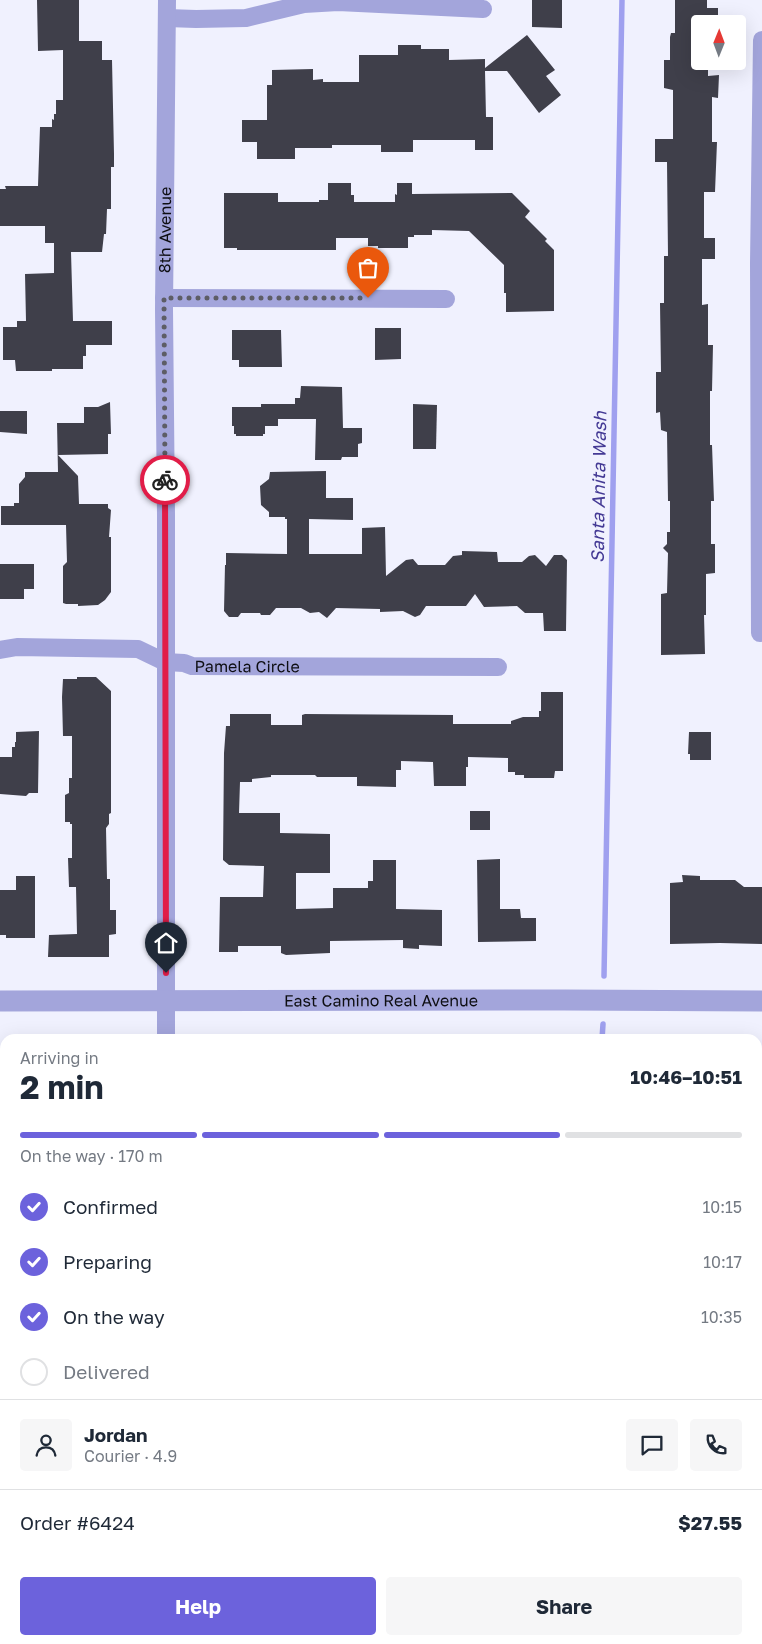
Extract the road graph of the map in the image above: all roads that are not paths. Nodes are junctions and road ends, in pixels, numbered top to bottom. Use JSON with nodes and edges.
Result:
{"nodes":[{"id":1,"x":167,"y":0,"type":"edge"},
{"id":2,"x":483,"y":10,"type":"dead end"},
{"id":3,"x":167,"y":18,"type":"junction"},
{"id":4,"x":762,"y":40,"type":"edge"},
{"id":5,"x":761,"y":263,"type":"edge"},
{"id":6,"x":164,"y":298,"type":"junction"},
{"id":7,"x":446,"y":299,"type":"dead end"},
{"id":8,"x":760,"y":633,"type":"dead end"},
{"id":9,"x":0,"y":650,"type":"edge"},
{"id":10,"x":165,"y":662,"type":"junction"},
{"id":11,"x":498,"y":667,"type":"dead end"},
{"id":12,"x":166,"y":1000,"type":"junction"},
{"id":13,"x":0,"y":1001,"type":"edge"},
{"id":14,"x":762,"y":1001,"type":"edge"},
{"id":15,"x":166,"y":1034,"type":"edge"}],
"edges":[{"from":1,"to":3,"type":"street","name":"8th Avenue"},
{"from":2,"to":3,"type":"street"},
{"from":3,"to":6,"type":"street","name":"8th Avenue"},
{"from":4,"to":5,"type":"street"},
{"from":5,"to":8,"type":"street"},
{"from":6,"to":7,"type":"street"},
{"from":6,"to":10,"type":"street","name":"8th Avenue"},
{"from":9,"to":10,"type":"street","name":"Pamela Circle"},
{"from":10,"to":11,"type":"street","name":"Pamela Circle"},
{"from":10,"to":12,"type":"street","name":"8th Avenue"},
{"from":12,"to":13,"type":"street","name":"East Camino Real Avenue"},
{"from":12,"to":14,"type":"street","name":"East Camino Real Avenue"},
{"from":12,"to":15,"type":"street","name":"8th Avenue"}]}
